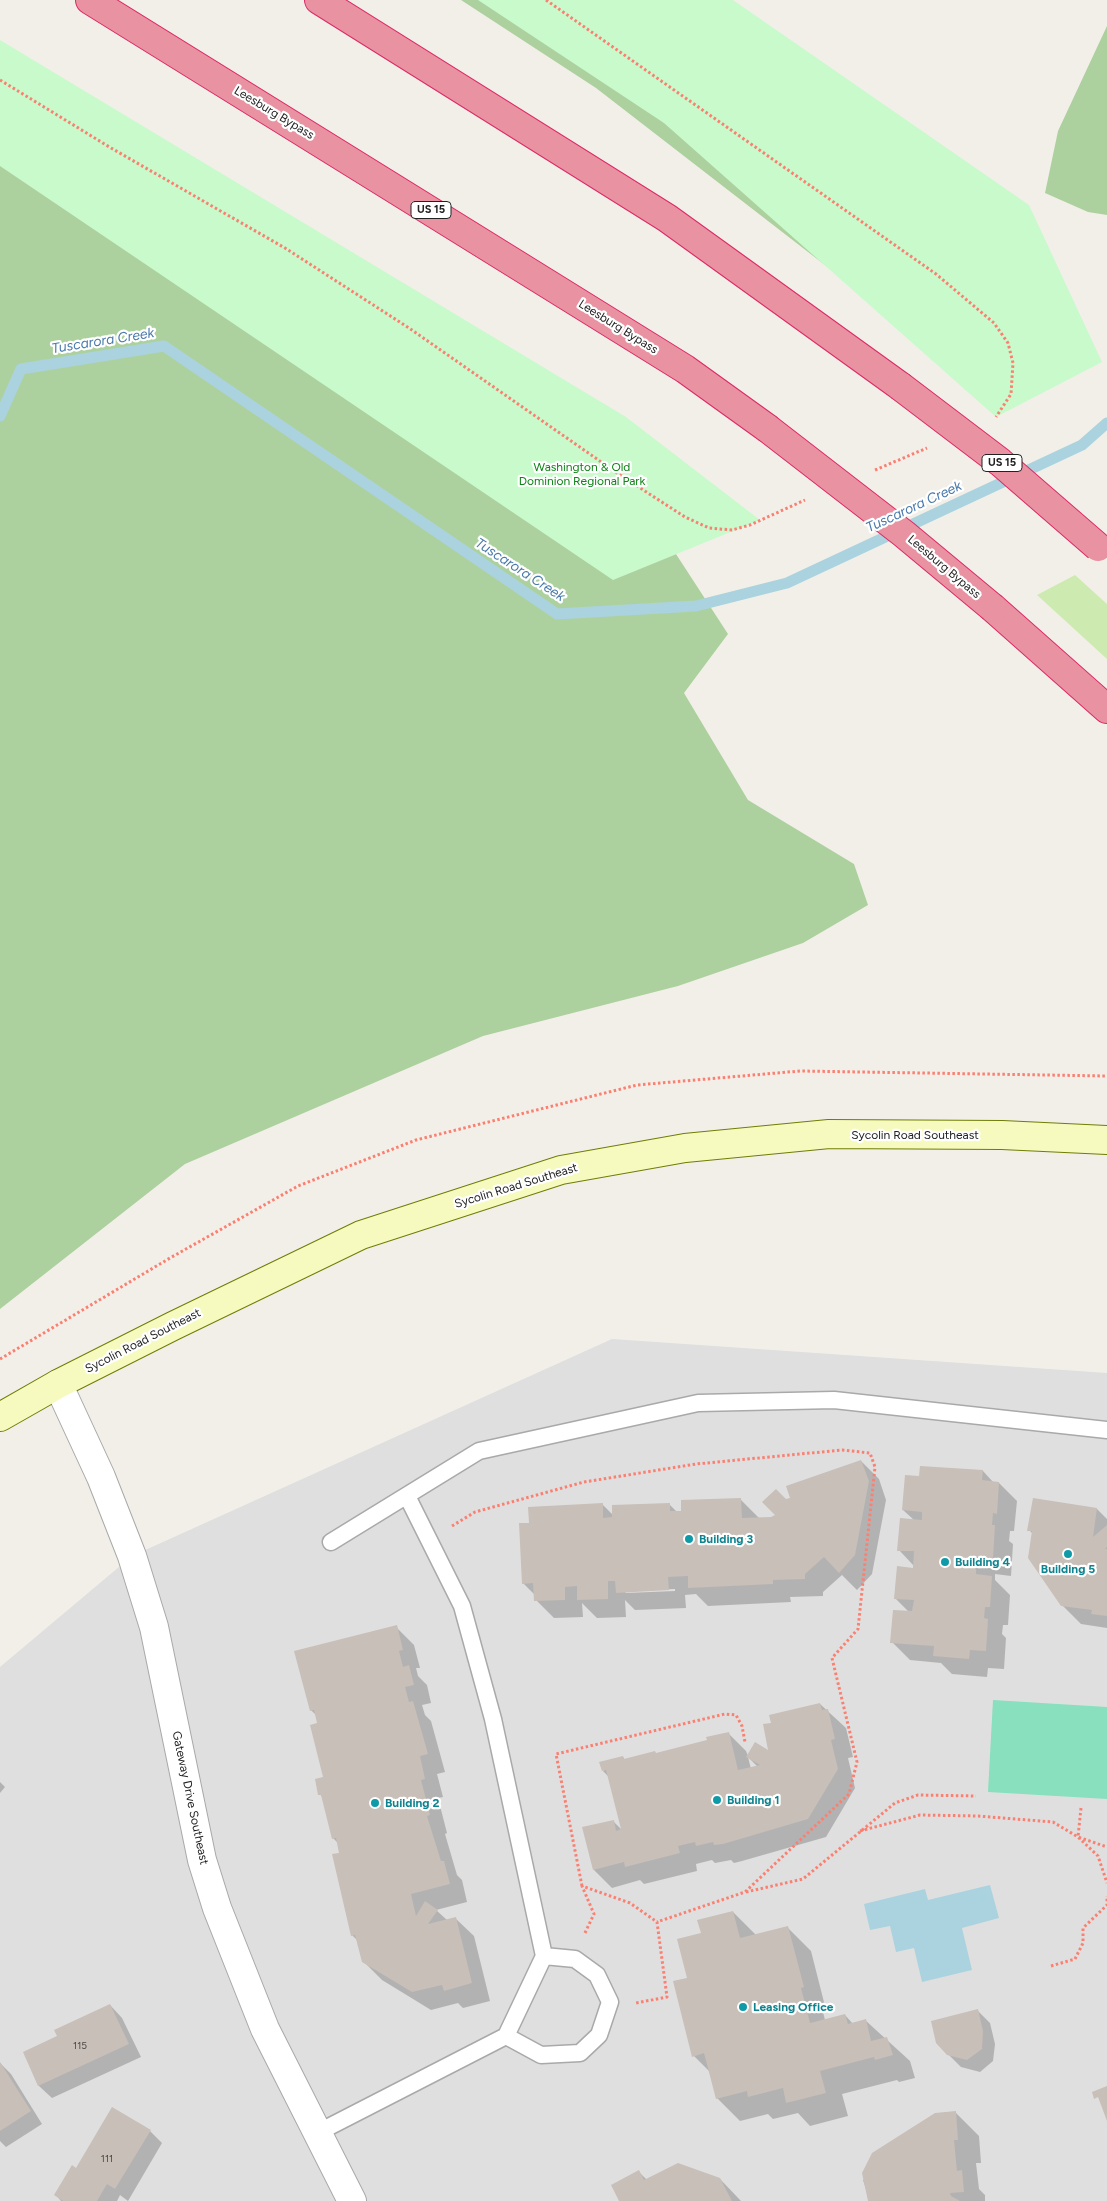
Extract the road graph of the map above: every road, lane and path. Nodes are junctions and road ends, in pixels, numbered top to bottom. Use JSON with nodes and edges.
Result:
{"nodes":[{"id":1,"x":90,"y":0,"type":"edge"},
{"id":2,"x":319,"y":0,"type":"edge"},
{"id":3,"x":1102,"y":551,"type":"edge"},
{"id":4,"x":1107,"y":709,"type":"edge"},
{"id":5,"x":1107,"y":1140,"type":"edge"},
{"id":6,"x":40,"y":1334,"type":"dead end"},
{"id":7,"x":0,"y":1359,"type":"edge"},
{"id":8,"x":58,"y":1384,"type":"junction"},
{"id":9,"x":0,"y":1417,"type":"edge"},
{"id":10,"x":1107,"y":1430,"type":"edge"},
{"id":11,"x":407,"y":1496,"type":"junction"},
{"id":12,"x":429,"y":1540,"type":"junction"},
{"id":13,"x":331,"y":1542,"type":"dead end"},
{"id":14,"x":745,"y":1742,"type":"dead end"},
{"id":15,"x":976,"y":1796,"type":"dead end"},
{"id":16,"x":1081,"y":1808,"type":"dead end"},
{"id":17,"x":860,"y":1831,"type":"junction"},
{"id":18,"x":1078,"y":1837,"type":"junction"},
{"id":19,"x":1107,"y":1847,"type":"edge"},
{"id":20,"x":1107,"y":1883,"type":"edge"},
{"id":21,"x":582,"y":1886,"type":"junction"},
{"id":22,"x":745,"y":1892,"type":"junction"},
{"id":23,"x":1107,"y":1896,"type":"edge"},
{"id":24,"x":657,"y":1922,"type":"junction"},
{"id":25,"x":544,"y":1956,"type":"junction"},
{"id":26,"x":574,"y":1959,"type":"junction"},
{"id":27,"x":1051,"y":1966,"type":"dead end"},
{"id":28,"x":610,"y":2002,"type":"junction"},
{"id":29,"x":506,"y":2036,"type":"junction"},
{"id":30,"x":318,"y":2133,"type":"junction"},
{"id":31,"x":352,"y":2201,"type":"edge"}],
"edges":[{"from":1,"to":4,"type":"highway","name":"Leesburg Bypass","number":"US 15","bridge":true},
{"from":2,"to":3,"type":"highway","number":"US 15","bridge":true},
{"from":5,"to":8,"type":"main road","name":"Sycolin Road Southeast"},
{"from":6,"to":7,"type":"path"},
{"from":8,"to":9,"type":"main road","name":"Sycolin Road Southeast"},
{"from":8,"to":30,"type":"street","name":"Gateway Drive Southeast"},
{"from":10,"to":11,"type":"lane"},
{"from":11,"to":12,"type":"lane"},
{"from":11,"to":13,"type":"lane"},
{"from":12,"to":22,"type":"path"},
{"from":12,"to":25,"type":"lane"},
{"from":14,"to":21,"type":"path"},
{"from":15,"to":17,"type":"path"},
{"from":16,"to":18,"type":"path"},
{"from":17,"to":18,"type":"path"},
{"from":17,"to":22,"type":"path"},
{"from":18,"to":19,"type":"path"},
{"from":18,"to":20,"type":"path"},
{"from":21,"to":24,"type":"path"},
{"from":21,"to":26,"type":"path"},
{"from":22,"to":24,"type":"path"},
{"from":23,"to":27,"type":"path"},
{"from":24,"to":28,"type":"path"},
{"from":25,"to":26,"type":"lane"},
{"from":25,"to":29,"type":"lane"},
{"from":26,"to":28,"type":"lane"},
{"from":28,"to":29,"type":"lane"},
{"from":29,"to":30,"type":"lane"},
{"from":30,"to":31,"type":"street","name":"Gateway Drive Southeast"}]}
